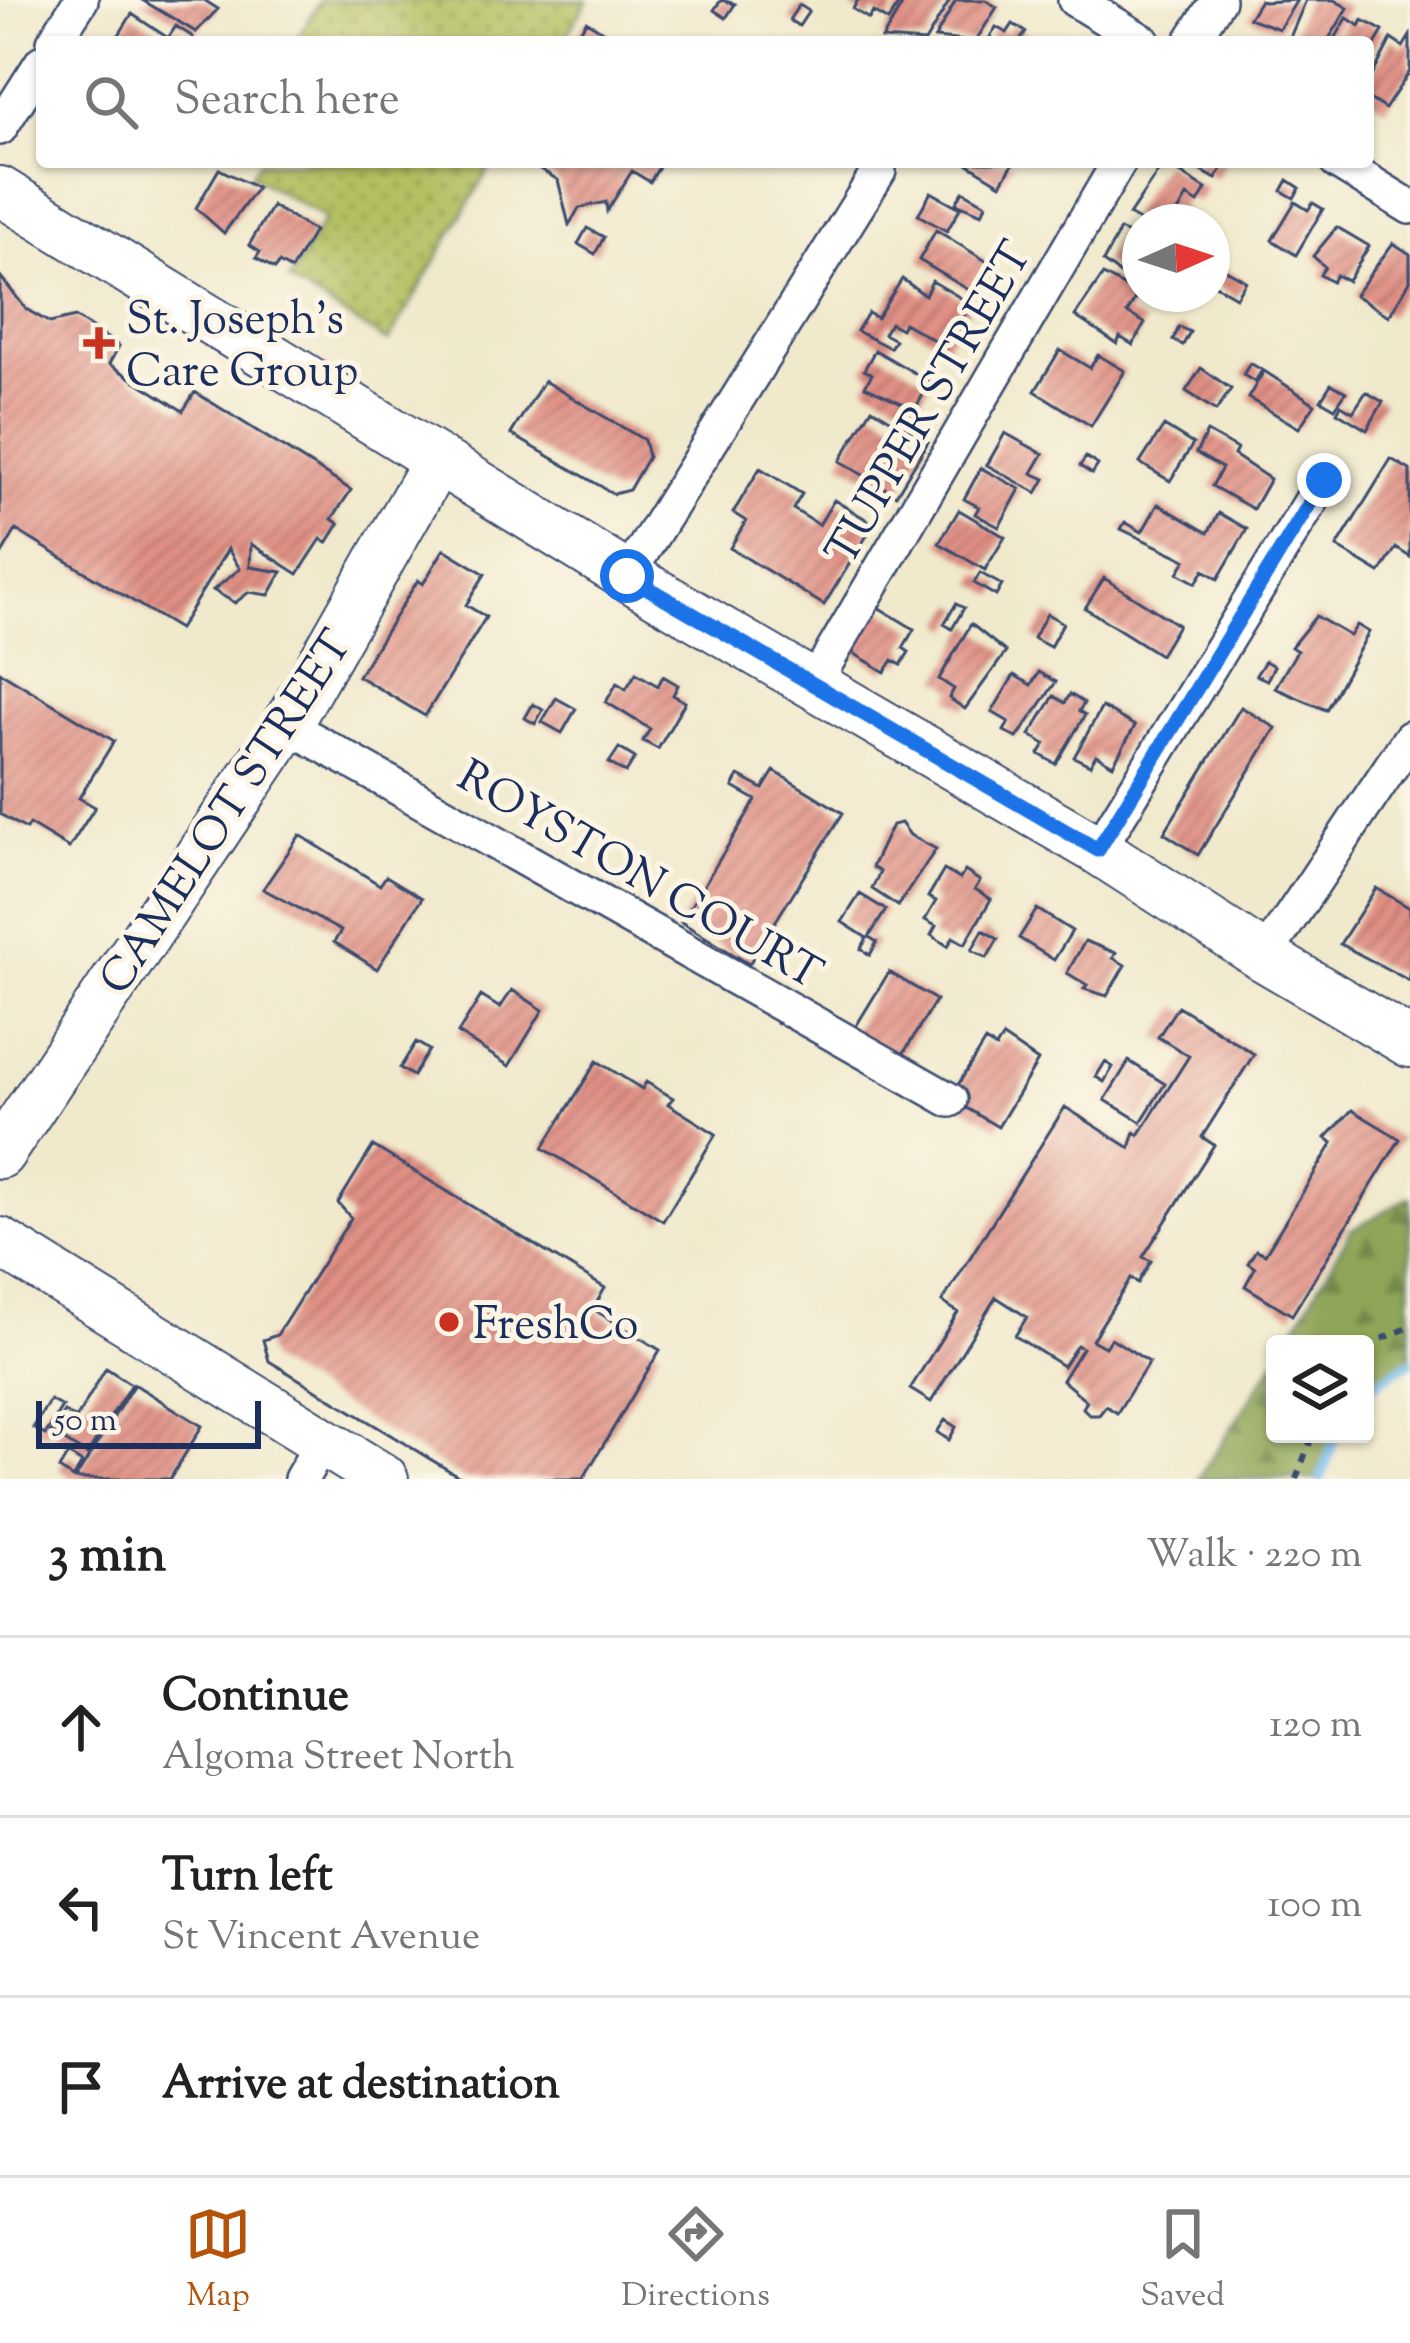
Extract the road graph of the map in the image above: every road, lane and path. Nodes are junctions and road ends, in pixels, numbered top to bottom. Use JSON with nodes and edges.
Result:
{"nodes":[{"id":1,"x":81,"y":0,"type":"edge"},
{"id":2,"x":1075,"y":0,"type":"edge"},
{"id":3,"x":1218,"y":0,"type":"edge"},
{"id":4,"x":59,"y":36,"type":"edge"},
{"id":5,"x":1134,"y":36,"type":"edge"},
{"id":6,"x":1195,"y":36,"type":"edge"},
{"id":7,"x":36,"y":71,"type":"edge"},
{"id":8,"x":0,"y":128,"type":"edge"},
{"id":9,"x":1115,"y":168,"type":"edge"},
{"id":10,"x":1347,"y":168,"type":"edge"},
{"id":11,"x":879,"y":171,"type":"dead end"},
{"id":12,"x":0,"y":191,"type":"edge"},
{"id":13,"x":1410,"y":207,"type":"edge"},
{"id":14,"x":437,"y":460,"type":"junction"},
{"id":15,"x":1324,"y":480,"type":"dead end"},
{"id":16,"x":627,"y":576,"type":"junction"},
{"id":17,"x":812,"y":687,"type":"junction"},
{"id":18,"x":287,"y":725,"type":"junction"},
{"id":19,"x":1410,"y":738,"type":"edge"},
{"id":20,"x":1098,"y":850,"type":"junction"},
{"id":21,"x":1264,"y":957,"type":"junction"},
{"id":22,"x":1410,"y":1042,"type":"edge"},
{"id":23,"x":950,"y":1100,"type":"dead end"},
{"id":24,"x":0,"y":1154,"type":"edge"},
{"id":25,"x":0,"y":1242,"type":"edge"},
{"id":26,"x":1410,"y":1328,"type":"edge"},
{"id":27,"x":1374,"y":1342,"type":"edge"},
{"id":28,"x":1309,"y":1443,"type":"edge"},
{"id":29,"x":312,"y":1460,"type":"edge"},
{"id":30,"x":384,"y":1479,"type":"edge"},
{"id":31,"x":1296,"y":1479,"type":"edge"}],
"edges":[{"from":1,"to":4,"type":"street"},
{"from":2,"to":5,"type":"street"},
{"from":3,"to":6,"type":"street"},
{"from":7,"to":8,"type":"street"},
{"from":9,"to":17,"type":"street","name":"TUPPER STREET"},
{"from":10,"to":13,"type":"street"},
{"from":11,"to":16,"type":"street"},
{"from":12,"to":14,"type":"street"},
{"from":14,"to":16,"type":"street"},
{"from":14,"to":18,"type":"street","name":"CAMELOT STREET"},
{"from":15,"to":20,"type":"street"},
{"from":16,"to":17,"type":"street"},
{"from":17,"to":20,"type":"street"},
{"from":18,"to":23,"type":"street","name":"ROYSTON COURT"},
{"from":18,"to":24,"type":"street","name":"CAMELOT STREET"},
{"from":19,"to":21,"type":"street"},
{"from":20,"to":21,"type":"street"},
{"from":21,"to":22,"type":"street"},
{"from":25,"to":29,"type":"street"},
{"from":26,"to":27,"type":"path"},
{"from":28,"to":31,"type":"path"},
{"from":29,"to":30,"type":"street"}]}
